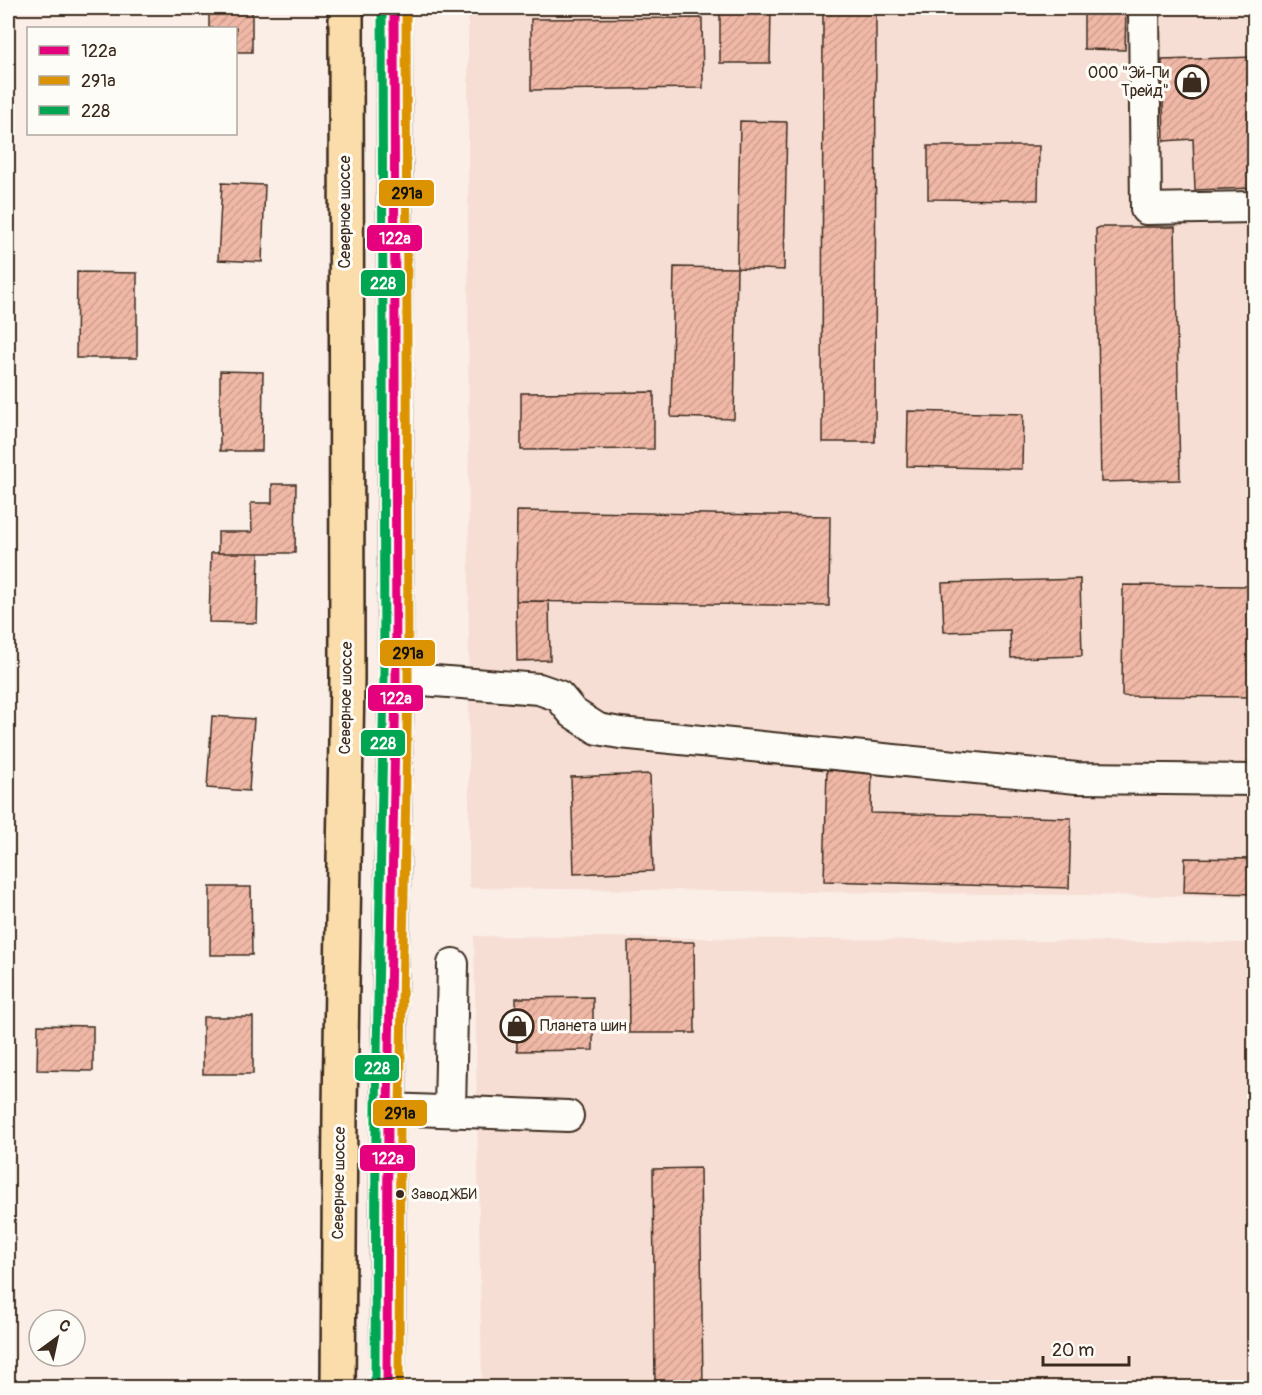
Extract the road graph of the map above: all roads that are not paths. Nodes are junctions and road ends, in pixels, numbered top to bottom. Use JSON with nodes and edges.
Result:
{"nodes":[{"id":1,"x":346,"y":8,"type":"edge"},
{"id":2,"x":394,"y":8,"type":"edge"},
{"id":3,"x":1144,"y":8,"type":"edge"},
{"id":4,"x":1254,"y":207,"type":"edge"},
{"id":5,"x":347,"y":677,"type":"junction"},
{"id":6,"x":396,"y":678,"type":"junction"},
{"id":7,"x":1254,"y":780,"type":"edge"},
{"id":8,"x":453,"y":964,"type":"dead end"},
{"id":9,"x":340,"y":1108,"type":"junction"},
{"id":10,"x":388,"y":1109,"type":"junction"},
{"id":11,"x":450,"y":1111,"type":"junction"},
{"id":12,"x":568,"y":1116,"type":"dead end"},
{"id":13,"x":338,"y":1388,"type":"edge"},
{"id":14,"x":387,"y":1388,"type":"edge"}],
"edges":[{"from":1,"to":5,"type":"main road","name":"Северное шоссе"},
{"from":2,"to":6,"type":"main road"},
{"from":3,"to":4,"type":"lane"},
{"from":5,"to":6,"type":"main road"},
{"from":5,"to":9,"type":"main road","name":"Северное шоссе"},
{"from":6,"to":7,"type":"lane"},
{"from":6,"to":10,"type":"main road"},
{"from":8,"to":11,"type":"lane"},
{"from":9,"to":10,"type":"main road"},
{"from":9,"to":13,"type":"main road","name":"Северное шоссе"},
{"from":10,"to":11,"type":"lane"},
{"from":10,"to":14,"type":"main road"},
{"from":11,"to":12,"type":"lane"}]}
